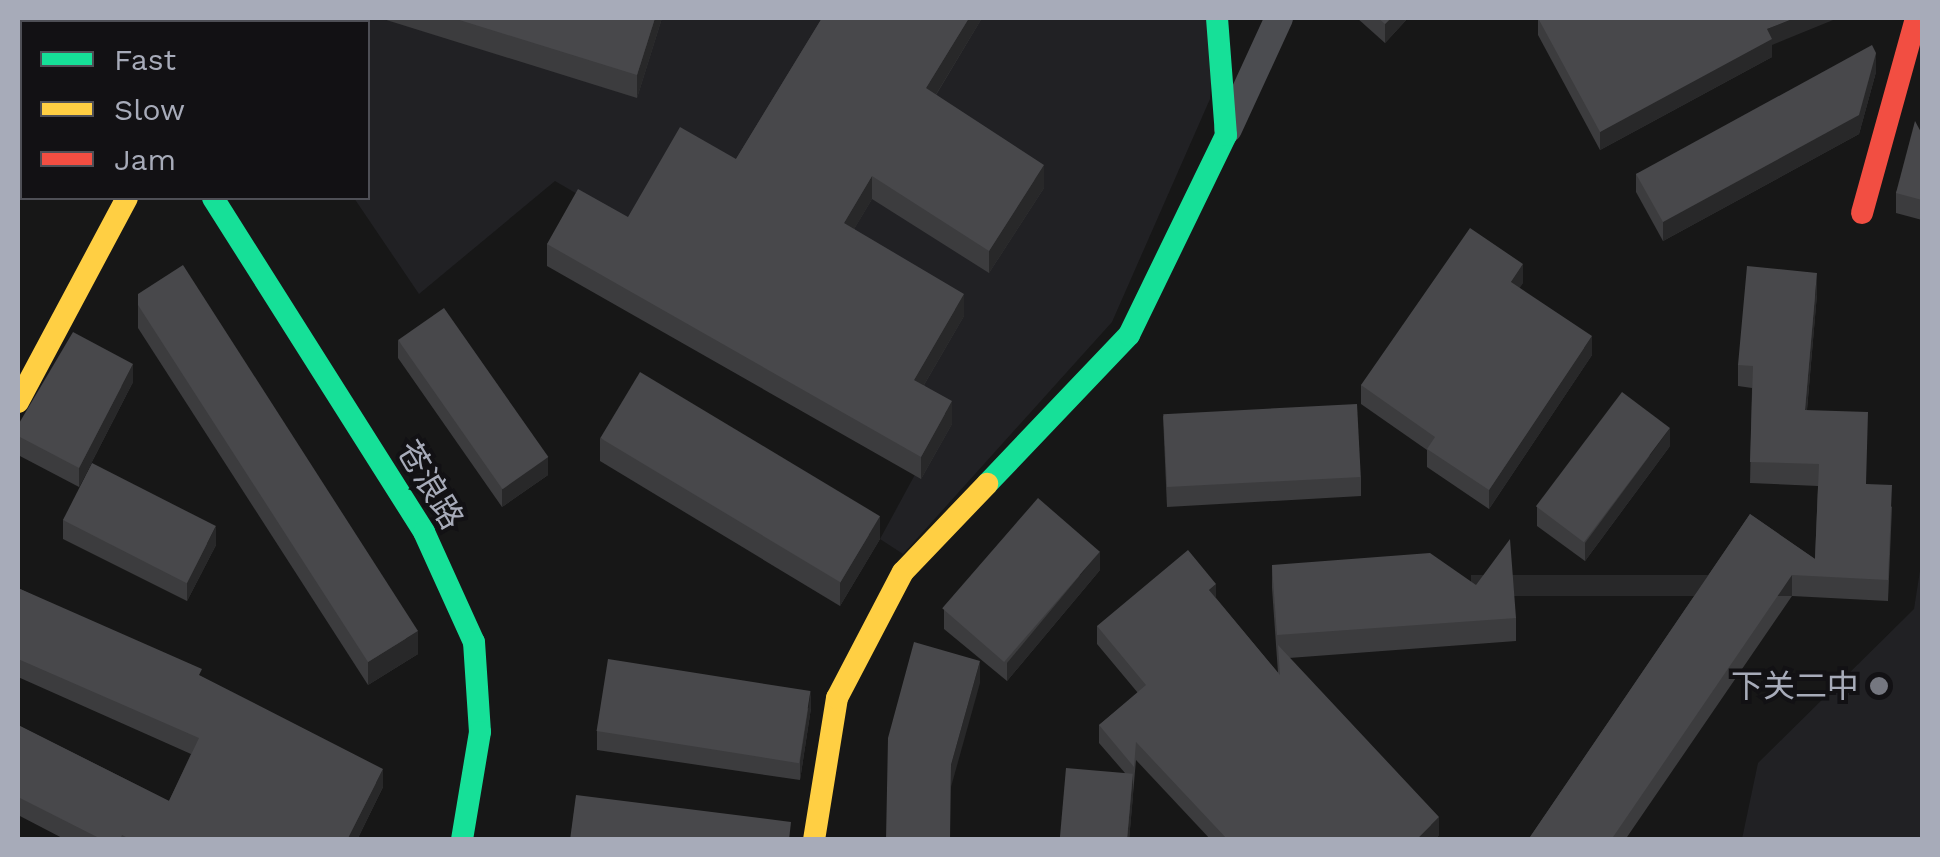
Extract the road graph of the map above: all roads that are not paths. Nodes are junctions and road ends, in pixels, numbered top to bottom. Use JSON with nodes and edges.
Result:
{"nodes":[{"id":1,"x":1217,"y":18,"type":"edge"},
{"id":2,"x":1279,"y":18,"type":"edge"},
{"id":3,"x":1916,"y":18,"type":"edge"},
{"id":4,"x":1226,"y":135,"type":"junction"},
{"id":5,"x":126,"y":200,"type":"edge"},
{"id":6,"x":214,"y":200,"type":"edge"},
{"id":7,"x":1862,"y":212,"type":"dead end"},
{"id":8,"x":18,"y":402,"type":"edge"},
{"id":9,"x":462,"y":840,"type":"edge"},
{"id":10,"x":814,"y":840,"type":"edge"}],
"edges":[{"from":1,"to":4,"type":"street"},
{"from":2,"to":4,"type":"street"},
{"from":3,"to":7,"type":"street"},
{"from":4,"to":10,"type":"street"},
{"from":5,"to":8,"type":"street"},
{"from":6,"to":9,"type":"street","name":"苍浪路"}]}
